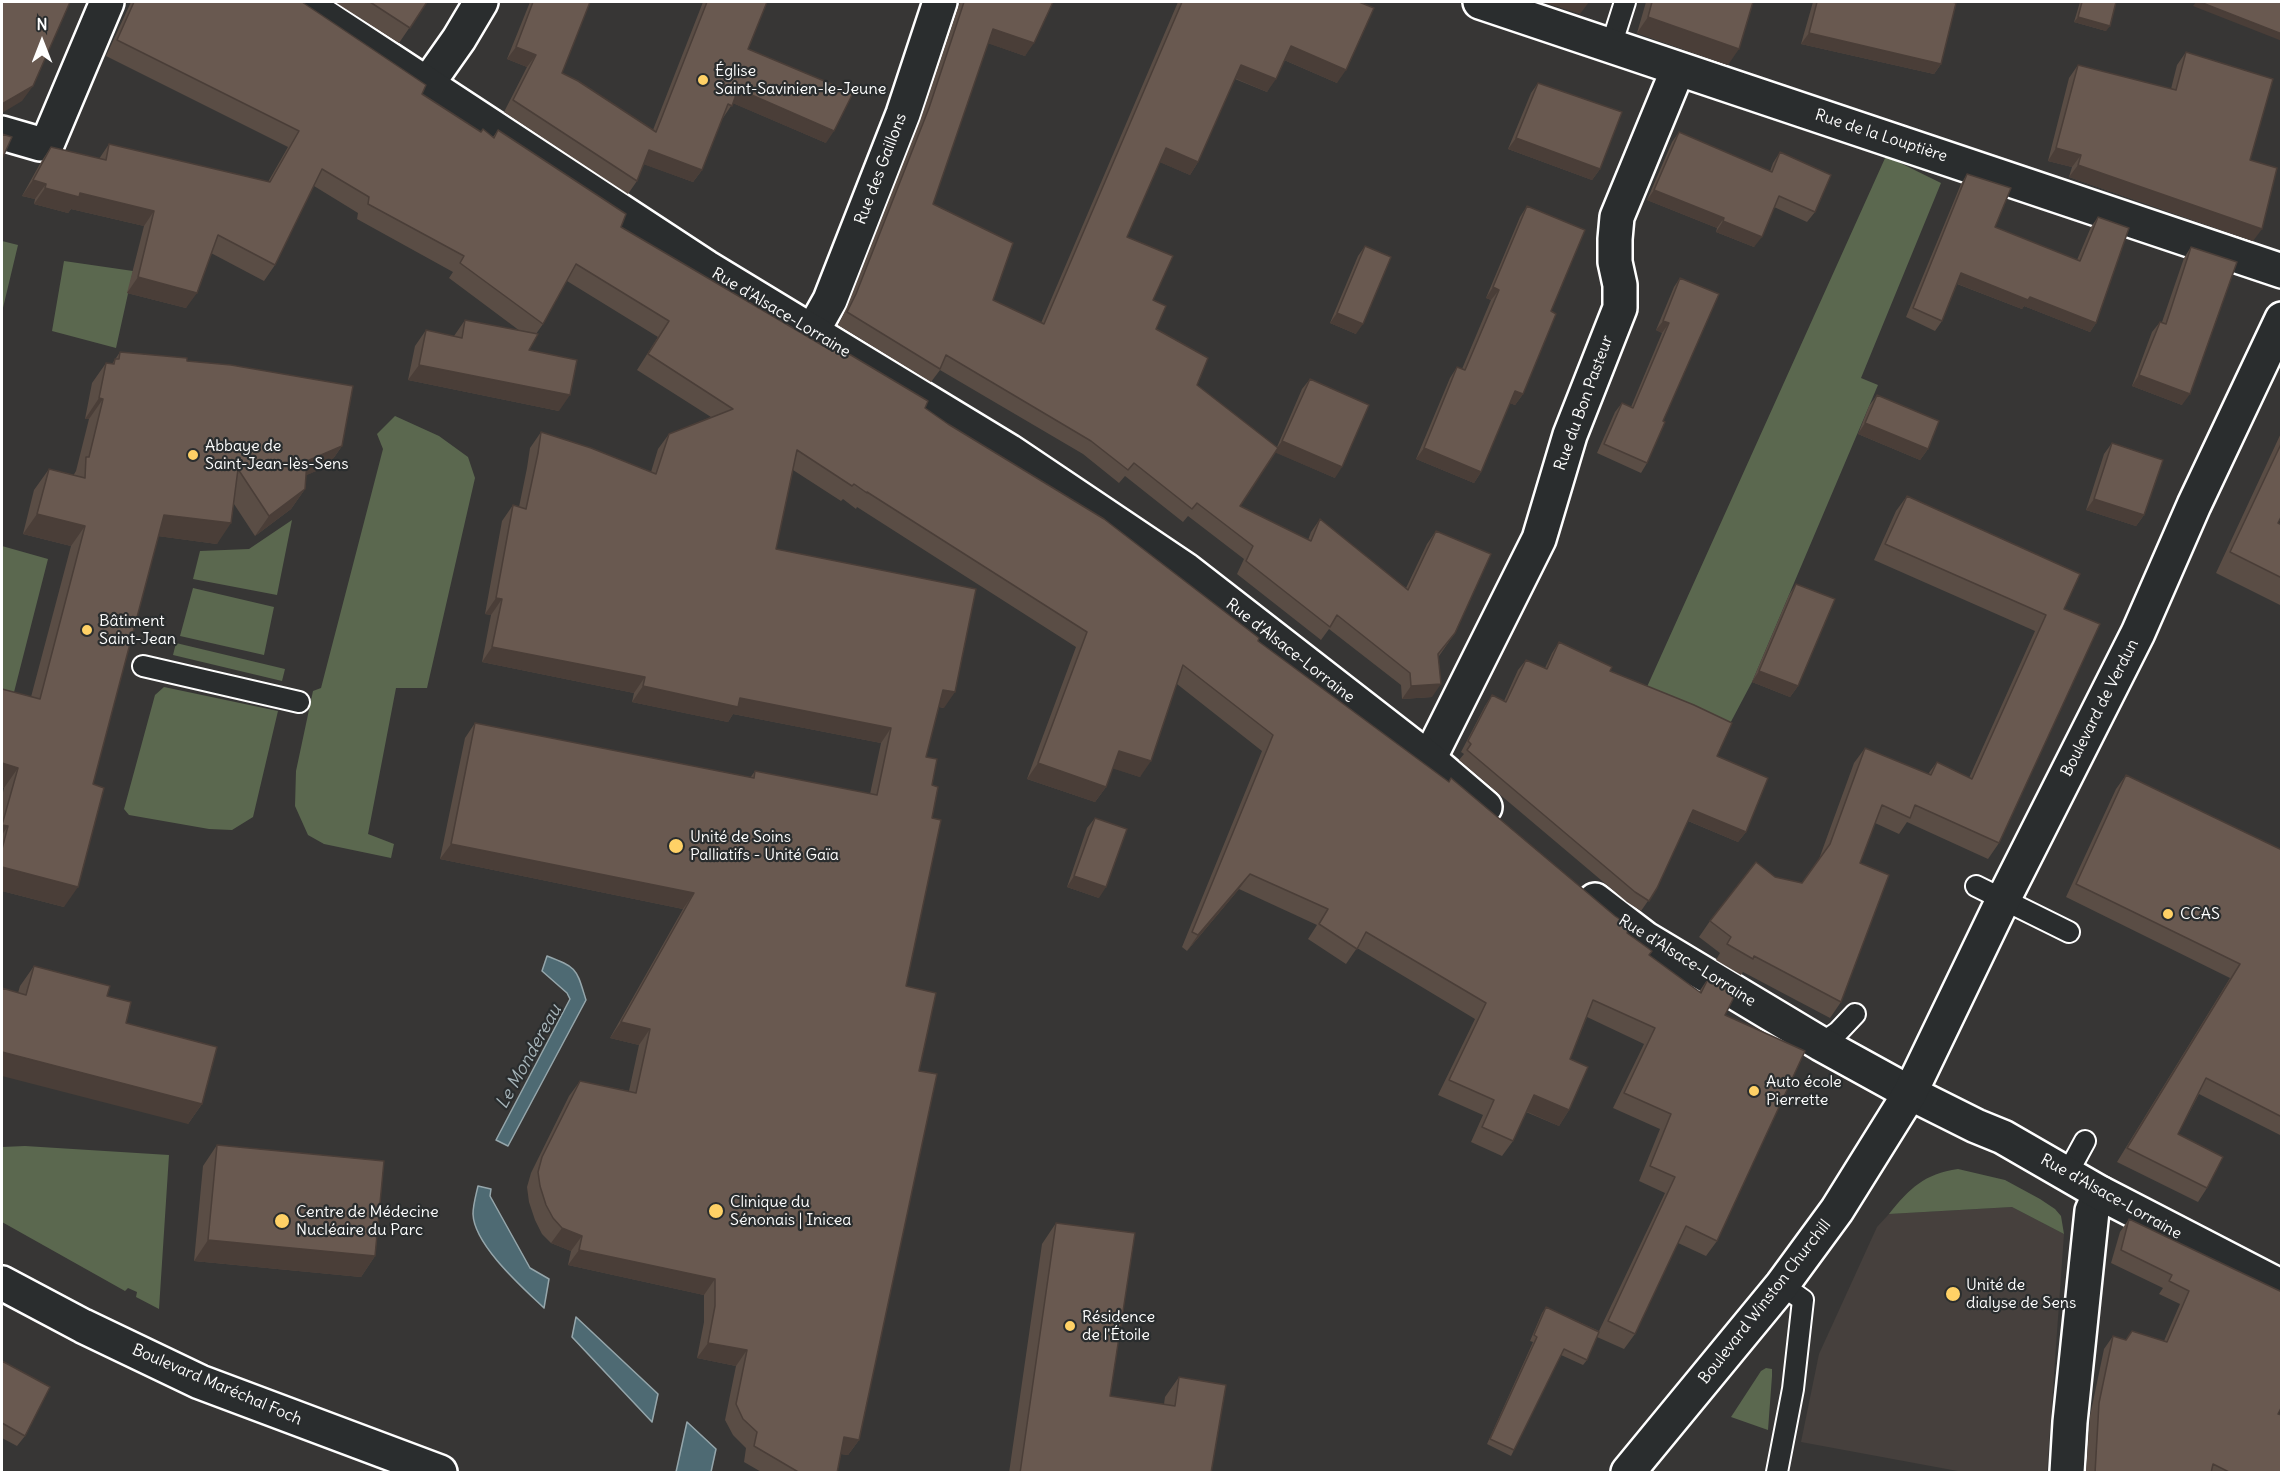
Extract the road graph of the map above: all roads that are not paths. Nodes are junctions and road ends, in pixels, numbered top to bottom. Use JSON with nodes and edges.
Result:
{"nodes":[{"id":1,"x":107,"y":2,"type":"edge"},
{"id":2,"x":302,"y":2,"type":"edge"},
{"id":3,"x":481,"y":2,"type":"edge"},
{"id":4,"x":940,"y":2,"type":"edge"},
{"id":5,"x":1480,"y":2,"type":"edge"},
{"id":6,"x":1624,"y":2,"type":"edge"},
{"id":7,"x":1611,"y":46,"type":"junction"},
{"id":8,"x":1678,"y":69,"type":"junction"},
{"id":9,"x":428,"y":83,"type":"junction"},
{"id":10,"x":2,"y":133,"type":"edge"},
{"id":11,"x":2282,"y":271,"type":"edge"},
{"id":12,"x":2282,"y":319,"type":"edge"},
{"id":13,"x":812,"y":332,"type":"junction"},
{"id":14,"x":143,"y":666,"type":"dead end"},
{"id":15,"x":299,"y":702,"type":"dead end"},
{"id":16,"x":1429,"y":759,"type":"junction"},
{"id":17,"x":1509,"y":827,"type":"edge"},
{"id":18,"x":1571,"y":880,"type":"edge"},
{"id":19,"x":1989,"y":893,"type":"junction"},
{"id":20,"x":2069,"y":932,"type":"dead end"},
{"id":21,"x":1855,"y":1014,"type":"dead end"},
{"id":22,"x":1821,"y":1044,"type":"junction"},
{"id":23,"x":1910,"y":1093,"type":"junction"},
{"id":24,"x":2085,"y":1141,"type":"dead end"},
{"id":25,"x":2067,"y":1174,"type":"junction"},
{"id":26,"x":2100,"y":1194,"type":"junction"},
{"id":27,"x":2,"y":1283,"type":"edge"},
{"id":28,"x":1782,"y":1285,"type":"junction"},
{"id":29,"x":2282,"y":1287,"type":"edge"},
{"id":30,"x":440,"y":1473,"type":"edge"},
{"id":31,"x":1628,"y":1473,"type":"edge"},
{"id":32,"x":1777,"y":1473,"type":"edge"},
{"id":33,"x":2067,"y":1473,"type":"edge"}],
"edges":[{"from":1,"to":10,"type":"street"},
{"from":2,"to":9,"type":"street","name":"Rue d'Alsace-Lorraine"},
{"from":3,"to":9,"type":"street"},
{"from":4,"to":13,"type":"street","name":"Rue des Gaillons"},
{"from":5,"to":7,"type":"street","name":"Rue de la Louptière"},
{"from":6,"to":7,"type":"lane"},
{"from":7,"to":8,"type":"street","name":"Rue de la Louptière"},
{"from":8,"to":11,"type":"street","name":"Rue de la Louptière"},
{"from":8,"to":16,"type":"street","name":"Rue du Bon Pasteur"},
{"from":9,"to":13,"type":"street","name":"Rue d'Alsace-Lorraine"},
{"from":12,"to":19,"type":"street","name":"Boulevard de Verdun"},
{"from":13,"to":16,"type":"street","name":"Rue d'Alsace-Lorraine"},
{"from":14,"to":15,"type":"lane"},
{"from":16,"to":17,"type":"street","name":"Rue d'Alsace-Lorraine"},
{"from":18,"to":22,"type":"street","name":"Rue d'Alsace-Lorraine"},
{"from":19,"to":20,"type":"lane"},
{"from":19,"to":23,"type":"street","name":"Boulevard de Verdun"},
{"from":21,"to":22,"type":"lane"},
{"from":22,"to":23,"type":"street","name":"Rue d'Alsace-Lorraine"},
{"from":23,"to":25,"type":"street","name":"Rue d'Alsace-Lorraine"},
{"from":23,"to":28,"type":"street","name":"Boulevard Winston Churchill"},
{"from":24,"to":25,"type":"lane"},
{"from":25,"to":26,"type":"street","name":"Rue d'Alsace-Lorraine"},
{"from":26,"to":29,"type":"street","name":"Rue d'Alsace-Lorraine"},
{"from":26,"to":33,"type":"street"},
{"from":27,"to":30,"type":"street","name":"Boulevard Maréchal Foch"},
{"from":28,"to":31,"type":"street","name":"Boulevard Winston Churchill"},
{"from":28,"to":32,"type":"lane"}]}
